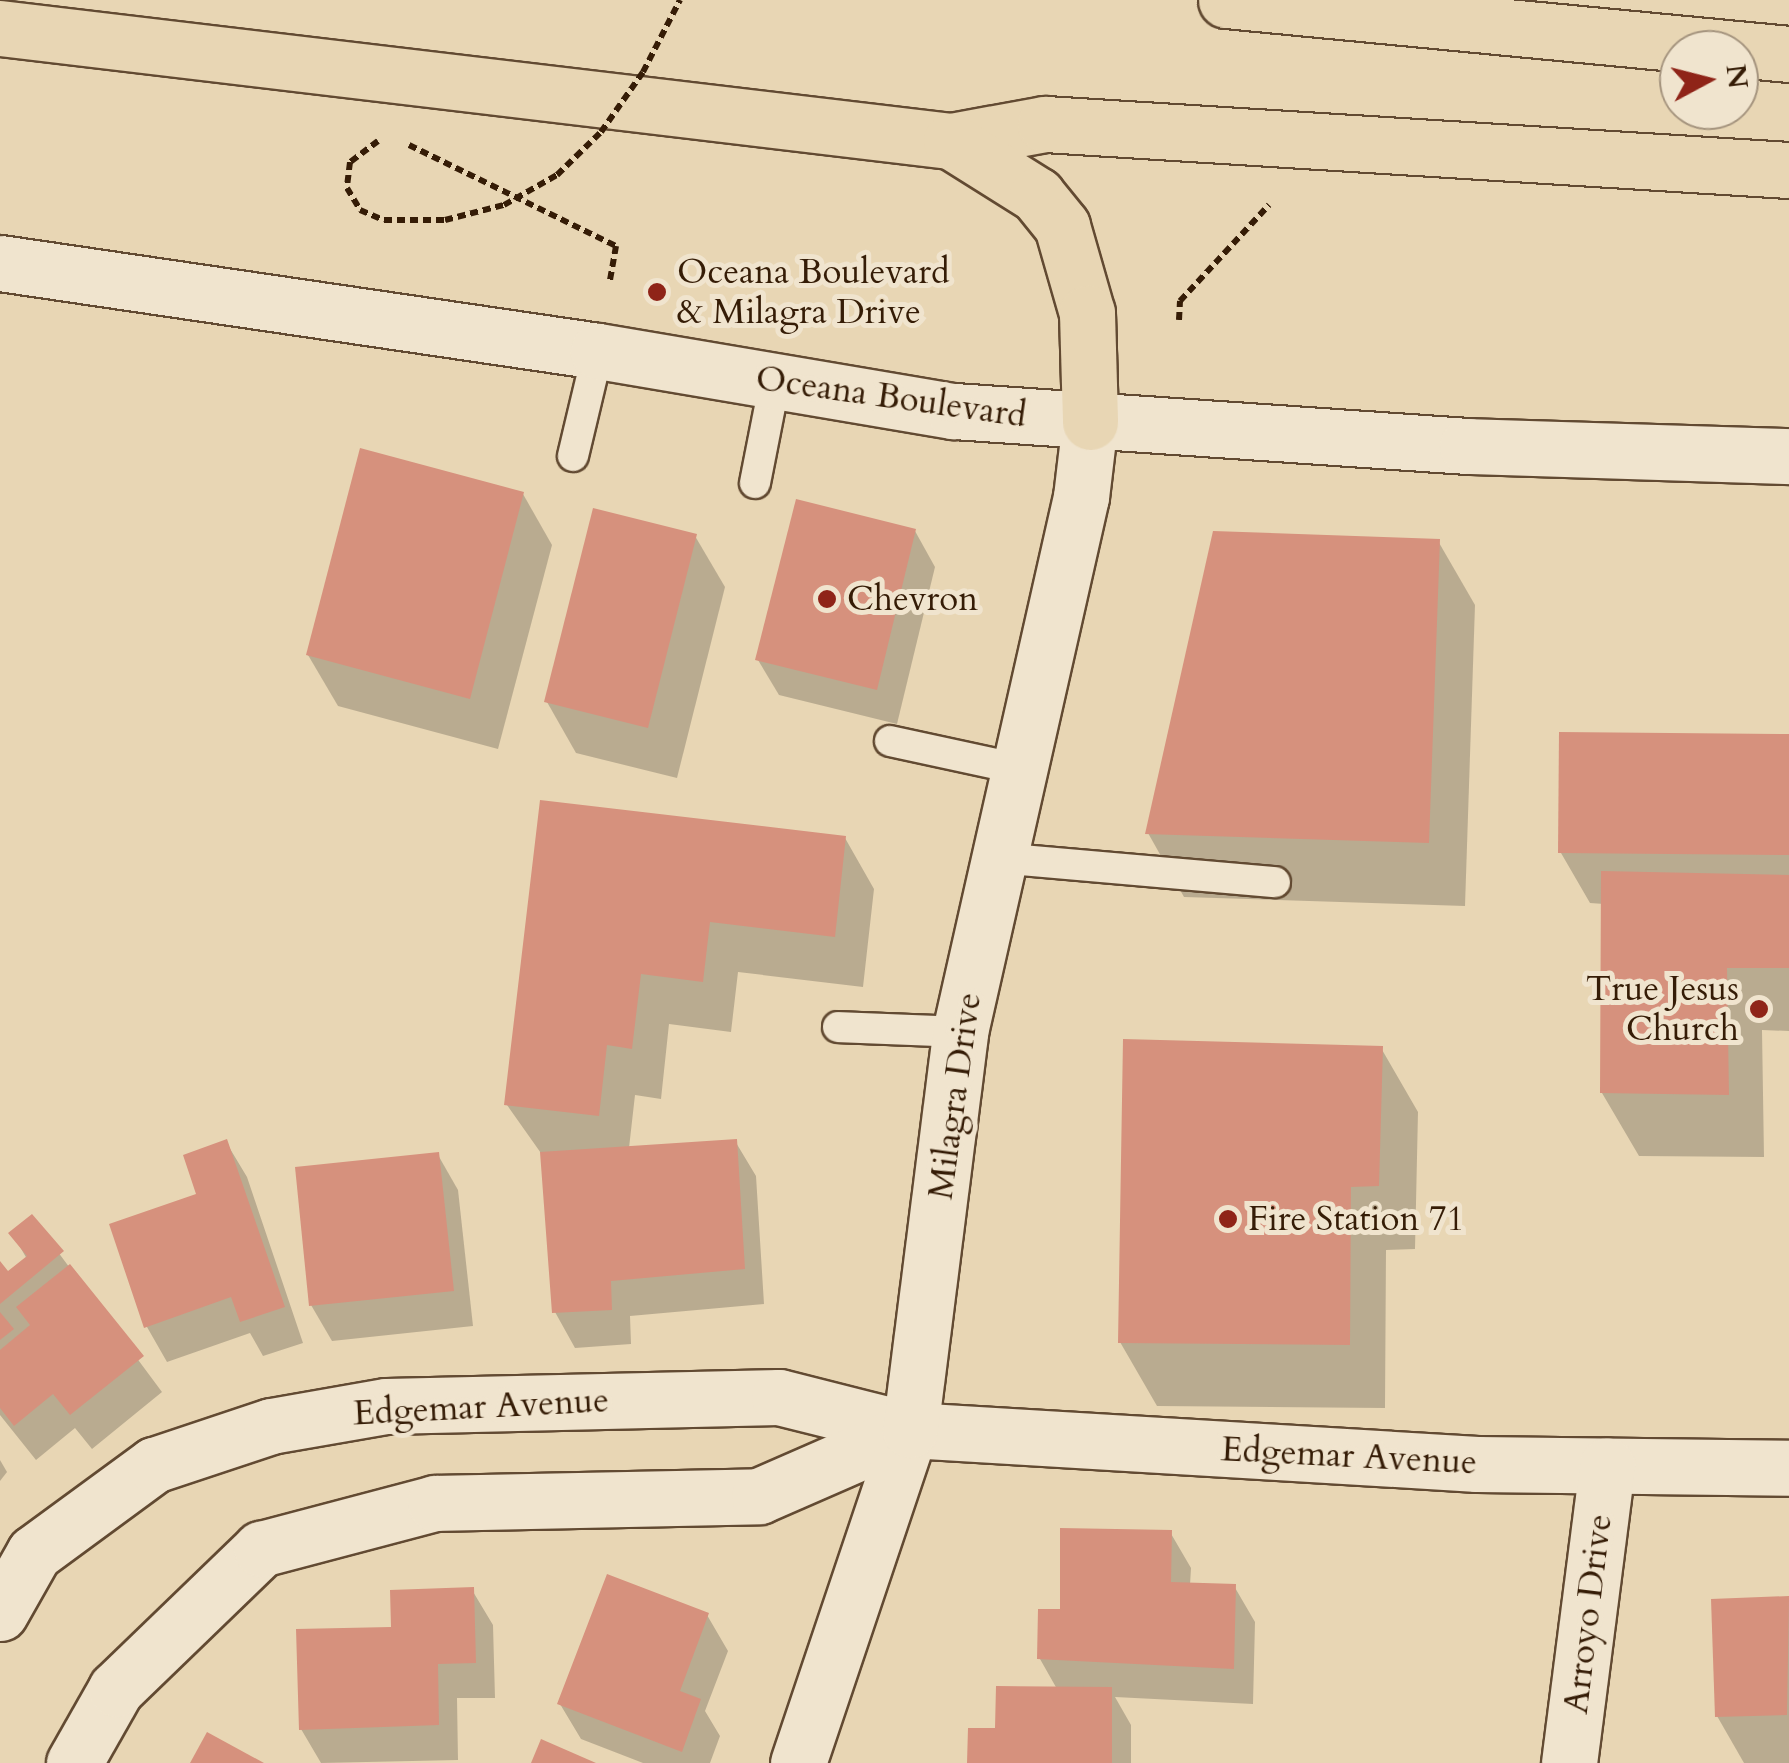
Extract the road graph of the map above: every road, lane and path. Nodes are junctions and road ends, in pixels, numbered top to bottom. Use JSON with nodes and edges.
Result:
{"nodes":[{"id":1,"x":680,"y":0,"type":"edge"},
{"id":2,"x":1226,"y":0,"type":"edge"},
{"id":3,"x":0,"y":28,"type":"edge"},
{"id":4,"x":1789,"y":54,"type":"edge"},
{"id":5,"x":951,"y":141,"type":"junction"},
{"id":6,"x":1789,"y":170,"type":"edge"},
{"id":7,"x":1277,"y":197,"type":"dead end"},
{"id":8,"x":0,"y":263,"type":"edge"},
{"id":9,"x":610,"y":281,"type":"dead end"},
{"id":10,"x":1179,"y":320,"type":"dead end"},
{"id":11,"x":598,"y":350,"type":"junction"},
{"id":12,"x":775,"y":381,"type":"junction"},
{"id":13,"x":1090,"y":422,"type":"junction"},
{"id":14,"x":573,"y":456,"type":"dead end"},
{"id":15,"x":1789,"y":456,"type":"edge"},
{"id":16,"x":755,"y":483,"type":"dead end"},
{"id":17,"x":890,"y":742,"type":"dead end"},
{"id":18,"x":1019,"y":769,"type":"junction"},
{"id":19,"x":998,"y":858,"type":"junction"},
{"id":20,"x":1275,"y":882,"type":"dead end"},
{"id":21,"x":838,"y":1027,"type":"dead end"},
{"id":22,"x":960,"y":1032,"type":"junction"},
{"id":23,"x":910,"y":1430,"type":"junction"},
{"id":24,"x":1607,"y":1465,"type":"junction"},
{"id":25,"x":1789,"y":1468,"type":"edge"},
{"id":26,"x":0,"y":1613,"type":"edge"},
{"id":27,"x":74,"y":1763,"type":"edge"},
{"id":28,"x":798,"y":1763,"type":"edge"},
{"id":29,"x":1568,"y":1763,"type":"edge"}],
"edges":[{"from":1,"to":9,"type":"path","bridge":true},
{"from":2,"to":4,"type":"highway"},
{"from":3,"to":5,"type":"highway"},
{"from":5,"to":6,"type":"highway"},
{"from":5,"to":13,"type":"highway"},
{"from":7,"to":10,"type":"path"},
{"from":8,"to":11,"type":"street","name":"Oceana Boulevard"},
{"from":11,"to":12,"type":"street","name":"Oceana Boulevard"},
{"from":11,"to":14,"type":"lane"},
{"from":12,"to":13,"type":"street","name":"Oceana Boulevard"},
{"from":12,"to":16,"type":"lane"},
{"from":13,"to":15,"type":"street","name":"Oceana Boulevard"},
{"from":13,"to":18,"type":"street","name":"Milagra Drive"},
{"from":17,"to":18,"type":"lane"},
{"from":18,"to":19,"type":"street","name":"Milagra Drive"},
{"from":19,"to":20,"type":"lane"},
{"from":19,"to":22,"type":"street","name":"Milagra Drive"},
{"from":21,"to":22,"type":"lane"},
{"from":22,"to":23,"type":"street","name":"Milagra Drive"},
{"from":23,"to":24,"type":"street","name":"Edgemar Avenue"},
{"from":23,"to":26,"type":"street","name":"Edgemar Avenue"},
{"from":23,"to":27,"type":"street","name":"Edgemar Avenue"},
{"from":23,"to":28,"type":"street","name":"Milagra Drive"},
{"from":24,"to":25,"type":"street","name":"Edgemar Avenue"},
{"from":24,"to":29,"type":"street","name":"Arroyo Drive"}]}
